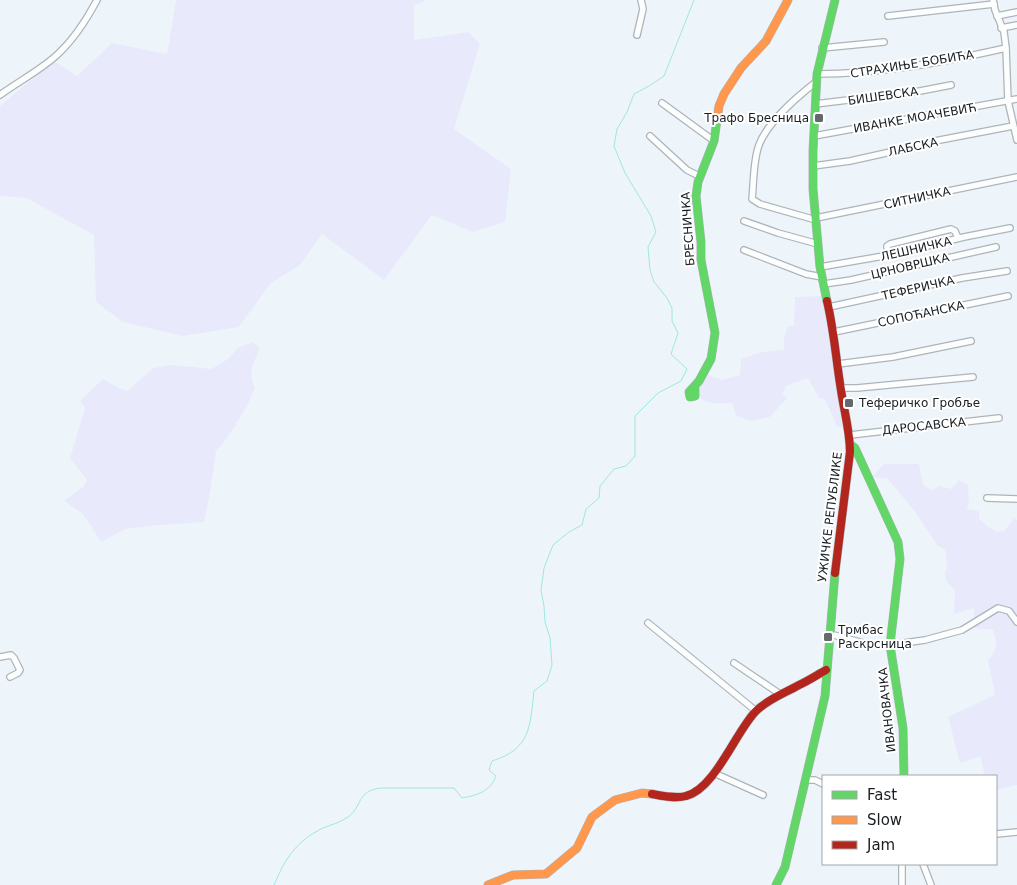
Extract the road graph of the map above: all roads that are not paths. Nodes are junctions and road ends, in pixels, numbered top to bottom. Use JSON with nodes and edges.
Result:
{"nodes":[{"id":1,"x":97,"y":0,"type":"edge"},
{"id":2,"x":641,"y":0,"type":"edge"},
{"id":3,"x":788,"y":0,"type":"edge"},
{"id":4,"x":835,"y":0,"type":"edge"},
{"id":5,"x":993,"y":2,"type":"edge"},
{"id":6,"x":1017,"y":12,"type":"edge"},
{"id":7,"x":888,"y":16,"type":"dead end"},
{"id":8,"x":997,"y":16,"type":"junction"},
{"id":9,"x":1017,"y":25,"type":"edge"},
{"id":10,"x":1001,"y":28,"type":"junction"},
{"id":11,"x":637,"y":34,"type":"dead end"},
{"id":12,"x":884,"y":42,"type":"dead end"},
{"id":13,"x":822,"y":48,"type":"junction"},
{"id":14,"x":1006,"y":48,"type":"junction"},
{"id":15,"x":816,"y":78,"type":"junction"},
{"id":16,"x":951,"y":85,"type":"dead end"},
{"id":17,"x":0,"y":95,"type":"edge"},
{"id":18,"x":1017,"y":99,"type":"edge"},
{"id":19,"x":1008,"y":101,"type":"junction"},
{"id":20,"x":662,"y":103,"type":"dead end"},
{"id":21,"x":815,"y":104,"type":"junction"},
{"id":22,"x":1013,"y":126,"type":"junction"},
{"id":23,"x":650,"y":136,"type":"dead end"},
{"id":24,"x":814,"y":136,"type":"junction"},
{"id":25,"x":1017,"y":140,"type":"edge"},
{"id":26,"x":714,"y":141,"type":"junction"},
{"id":27,"x":813,"y":166,"type":"junction"},
{"id":28,"x":699,"y":176,"type":"junction"},
{"id":29,"x":1017,"y":177,"type":"edge"},
{"id":30,"x":816,"y":219,"type":"junction"},
{"id":31,"x":744,"y":222,"type":"dead end"},
{"id":32,"x":1010,"y":228,"type":"dead end"},
{"id":33,"x":958,"y":238,"type":"junction"},
{"id":34,"x":818,"y":244,"type":"junction"},
{"id":35,"x":996,"y":247,"type":"dead end"},
{"id":36,"x":744,"y":250,"type":"dead end"},
{"id":37,"x":888,"y":256,"type":"junction"},
{"id":38,"x":820,"y":267,"type":"junction"},
{"id":39,"x":1008,"y":271,"type":"dead end"},
{"id":40,"x":823,"y":281,"type":"junction"},
{"id":41,"x":1008,"y":296,"type":"dead end"},
{"id":42,"x":830,"y":307,"type":"junction"},
{"id":43,"x":834,"y":332,"type":"junction"},
{"id":44,"x":971,"y":341,"type":"dead end"},
{"id":45,"x":838,"y":364,"type":"junction"},
{"id":46,"x":973,"y":376,"type":"dead end"},
{"id":47,"x":695,"y":386,"type":"dead end"},
{"id":48,"x":840,"y":388,"type":"junction"},
{"id":49,"x":999,"y":418,"type":"dead end"},
{"id":50,"x":850,"y":435,"type":"junction"},
{"id":51,"x":850,"y":444,"type":"junction"},
{"id":52,"x":987,"y":498,"type":"dead end"},
{"id":53,"x":1017,"y":499,"type":"edge"},
{"id":54,"x":1017,"y":622,"type":"edge"},
{"id":55,"x":648,"y":623,"type":"dead end"},
{"id":56,"x":830,"y":634,"type":"junction"},
{"id":57,"x":890,"y":645,"type":"junction"},
{"id":58,"x":0,"y":657,"type":"edge"},
{"id":59,"x":734,"y":663,"type":"dead end"},
{"id":60,"x":826,"y":670,"type":"junction"},
{"id":61,"x":10,"y":677,"type":"dead end"},
{"id":62,"x":780,"y":694,"type":"junction"},
{"id":63,"x":756,"y":711,"type":"junction"},
{"id":64,"x":714,"y":773,"type":"junction"},
{"id":65,"x":904,"y":775,"type":"edge"},
{"id":66,"x":806,"y":780,"type":"junction"},
{"id":67,"x":822,"y":784,"type":"edge"},
{"id":68,"x":763,"y":795,"type":"dead end"},
{"id":69,"x":1017,"y":832,"type":"edge"},
{"id":70,"x":997,"y":834,"type":"edge"},
{"id":71,"x":902,"y":865,"type":"edge"},
{"id":72,"x":923,"y":865,"type":"edge"},
{"id":73,"x":488,"y":885,"type":"edge"},
{"id":74,"x":776,"y":885,"type":"edge"},
{"id":75,"x":902,"y":885,"type":"edge"},
{"id":76,"x":931,"y":885,"type":"edge"}],
"edges":[{"from":1,"to":17,"type":"street"},
{"from":2,"to":11,"type":"street"},
{"from":3,"to":26,"type":"street","name":"БРЕСНИЧКА"},
{"from":4,"to":13,"type":"street","name":"УЖИЧКЕ РЕПУБЛИКЕ"},
{"from":5,"to":7,"type":"street"},
{"from":5,"to":8,"type":"street"},
{"from":6,"to":8,"type":"street"},
{"from":8,"to":10,"type":"street"},
{"from":9,"to":10,"type":"street"},
{"from":10,"to":14,"type":"street"},
{"from":12,"to":13,"type":"street"},
{"from":13,"to":15,"type":"street","name":"УЖИЧКЕ РЕПУБЛИКЕ"},
{"from":14,"to":15,"type":"street","name":"СТРАХИЊЕ БОБИЋА"},
{"from":14,"to":19,"type":"street"},
{"from":15,"to":21,"type":"street","name":"УЖИЧКЕ РЕПУБЛИКЕ"},
{"from":15,"to":30,"type":"street"},
{"from":16,"to":21,"type":"street","name":"БИШЕВСКА"},
{"from":18,"to":19,"type":"street","name":"ИВАНКЕ МОАЧЕВИЋ"},
{"from":19,"to":22,"type":"street"},
{"from":19,"to":24,"type":"street","name":"ИВАНКЕ МОАЧЕВИЋ"},
{"from":20,"to":26,"type":"street"},
{"from":21,"to":24,"type":"street","name":"УЖИЧКЕ РЕПУБЛИКЕ"},
{"from":22,"to":25,"type":"street"},
{"from":22,"to":27,"type":"street","name":"ЛАБСКА"},
{"from":23,"to":28,"type":"street"},
{"from":24,"to":27,"type":"street","name":"УЖИЧКЕ РЕПУБЛИКЕ"},
{"from":26,"to":28,"type":"street","name":"БРЕСНИЧКА"},
{"from":27,"to":30,"type":"street","name":"УЖИЧКЕ РЕПУБЛИКЕ"},
{"from":28,"to":47,"type":"street","name":"БРЕСНИЧКА"},
{"from":29,"to":30,"type":"street","name":"СИТНИЧКА"},
{"from":30,"to":34,"type":"street","name":"УЖИЧКЕ РЕПУБЛИКЕ"},
{"from":31,"to":34,"type":"street"},
{"from":32,"to":33,"type":"street","name":"ЛЕШНИЧКА"},
{"from":33,"to":37,"type":"street","name":"ЛЕШНИЧКА"},
{"from":33,"to":37,"type":"street"},
{"from":34,"to":38,"type":"street","name":"УЖИЧКЕ РЕПУБЛИКЕ"},
{"from":35,"to":40,"type":"street","name":"ЦРНОВРШКА"},
{"from":36,"to":40,"type":"street"},
{"from":37,"to":38,"type":"street","name":"ЛЕШНИЧКА"},
{"from":38,"to":40,"type":"street","name":"УЖИЧКЕ РЕПУБЛИКЕ"},
{"from":39,"to":42,"type":"street","name":"ТЕФЕРИЧКА"},
{"from":40,"to":42,"type":"street","name":"УЖИЧКЕ РЕПУБЛИКЕ"},
{"from":41,"to":43,"type":"street","name":"СОПОЋАНСКА"},
{"from":42,"to":43,"type":"street","name":"УЖИЧКЕ РЕПУБЛИКЕ"},
{"from":43,"to":45,"type":"street","name":"УЖИЧКЕ РЕПУБЛИКЕ"},
{"from":44,"to":45,"type":"street"},
{"from":45,"to":48,"type":"street","name":"УЖИЧКЕ РЕПУБЛИКЕ"},
{"from":46,"to":48,"type":"street"},
{"from":48,"to":50,"type":"street","name":"УЖИЧКЕ РЕПУБЛИКЕ"},
{"from":49,"to":50,"type":"street","name":"ДАРОСАВСКА"},
{"from":50,"to":51,"type":"street","name":"УЖИЧКЕ РЕПУБЛИКЕ"},
{"from":51,"to":56,"type":"street","name":"УЖИЧКЕ РЕПУБЛИКЕ"},
{"from":51,"to":57,"type":"street","name":"ИВАНОВАЧКА"},
{"from":52,"to":53,"type":"street"},
{"from":54,"to":57,"type":"street"},
{"from":55,"to":63,"type":"street"},
{"from":56,"to":57,"type":"street"},
{"from":56,"to":60,"type":"street","name":"УЖИЧКЕ РЕПУБЛИКЕ"},
{"from":57,"to":65,"type":"street","name":"ИВАНОВАЧКА"},
{"from":58,"to":61,"type":"street"},
{"from":59,"to":62,"type":"street"},
{"from":60,"to":62,"type":"street"},
{"from":60,"to":66,"type":"street","name":"УЖИЧКЕ РЕПУБЛИКЕ"},
{"from":62,"to":63,"type":"street"},
{"from":63,"to":64,"type":"street"},
{"from":64,"to":68,"type":"street"},
{"from":64,"to":73,"type":"street"},
{"from":66,"to":67,"type":"street"},
{"from":66,"to":74,"type":"street","name":"УЖИЧКЕ РЕПУБЛИКЕ"},
{"from":69,"to":70,"type":"street"},
{"from":71,"to":75,"type":"street"},
{"from":72,"to":76,"type":"street"}]}
